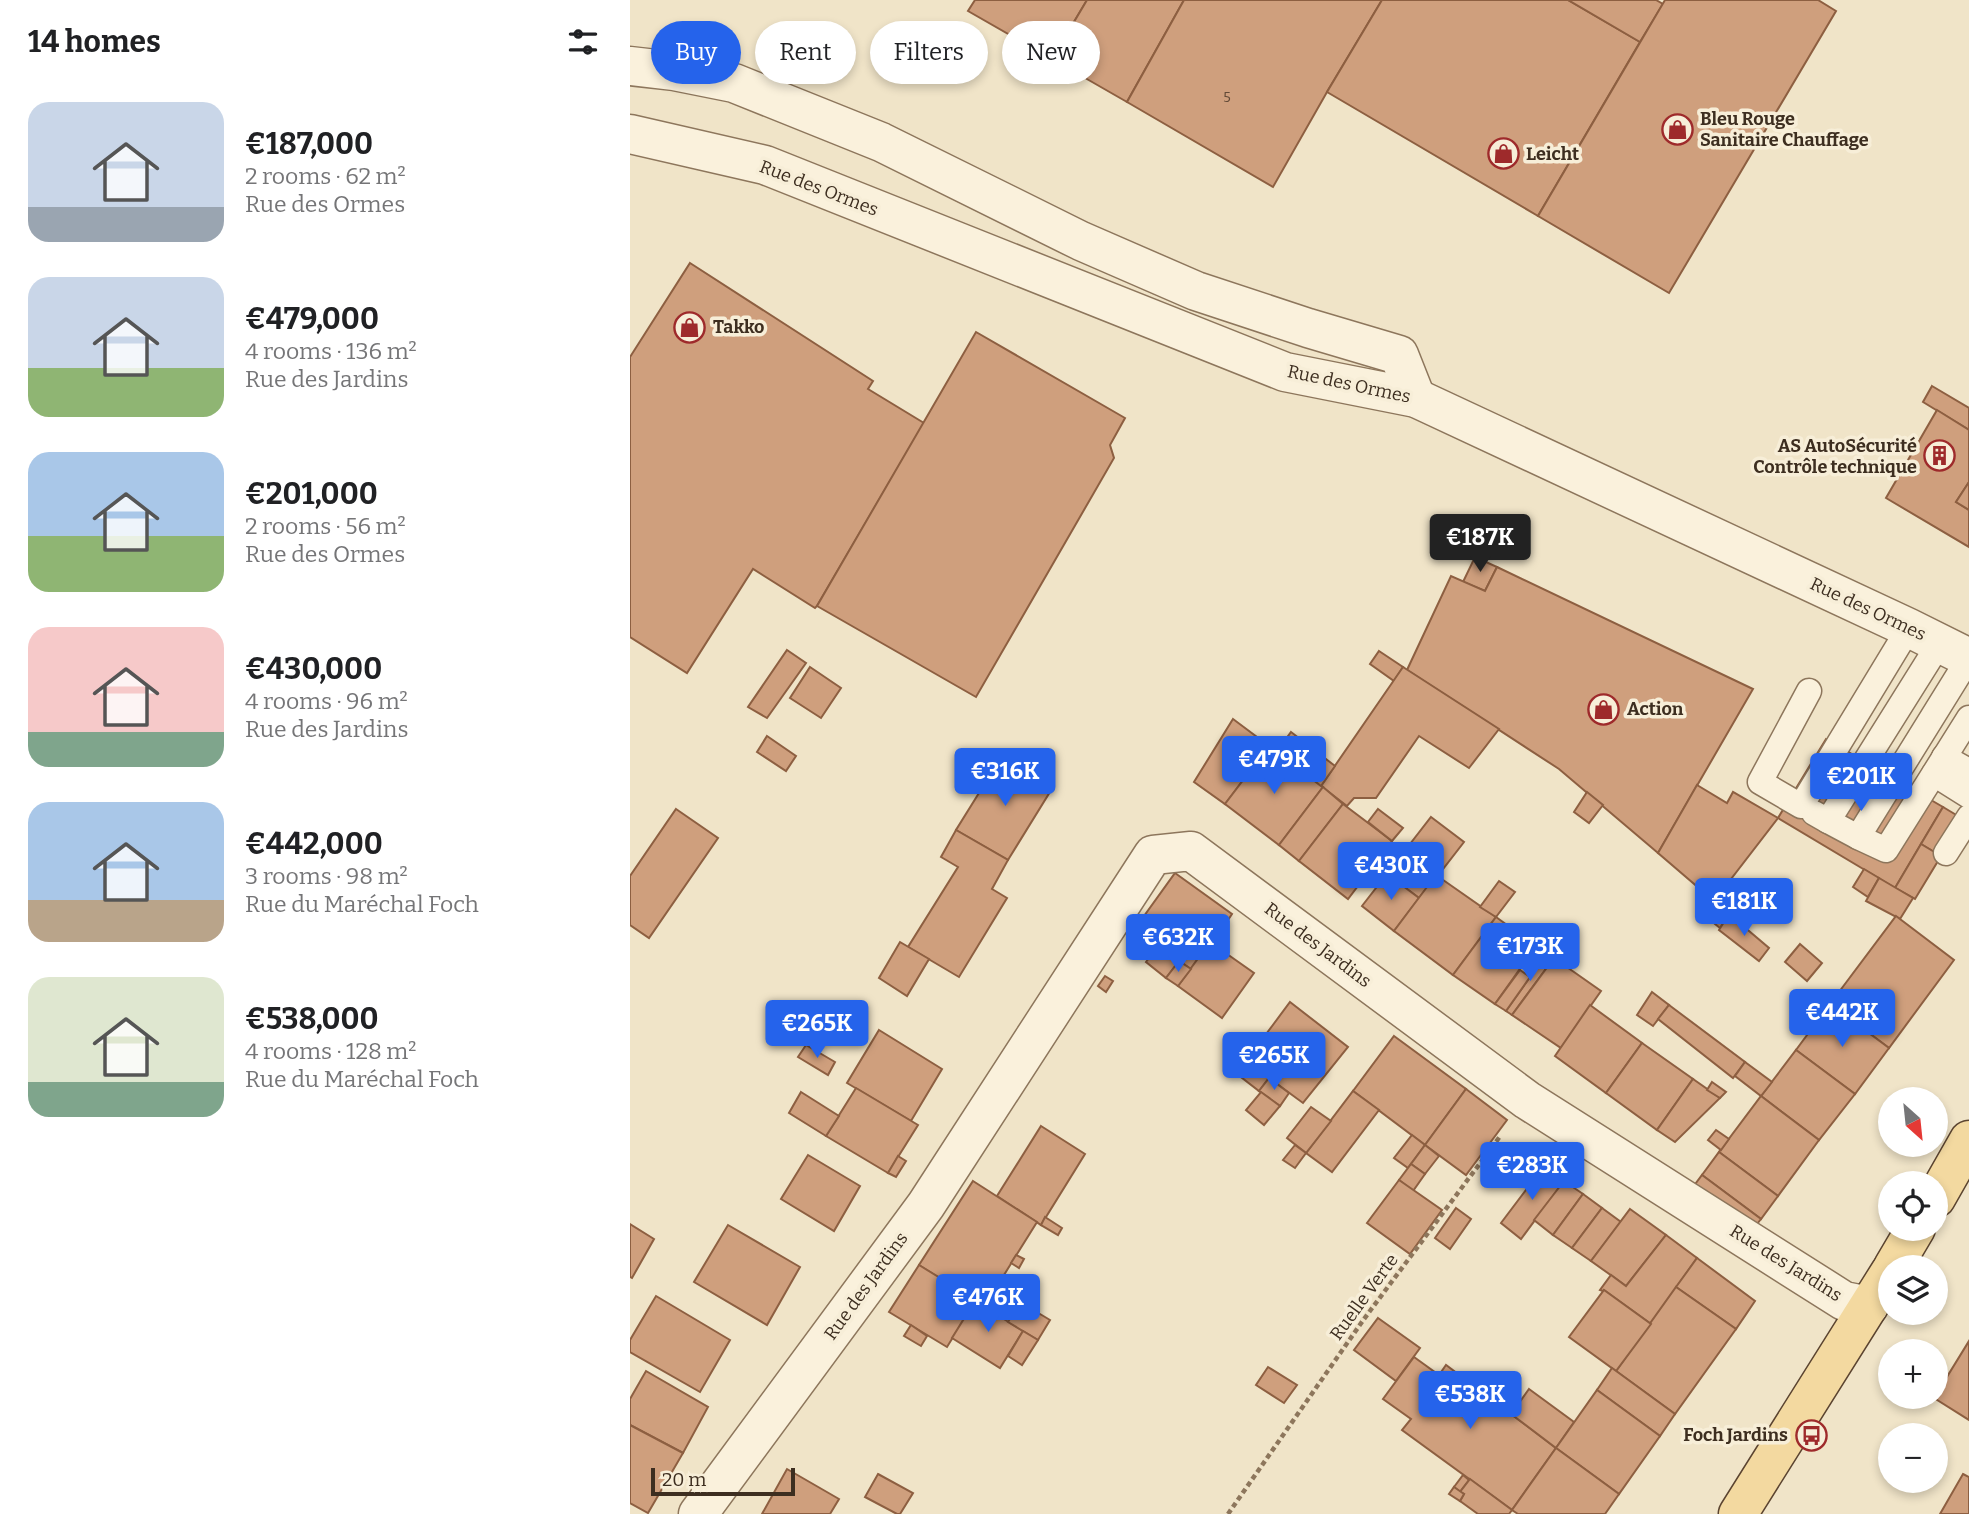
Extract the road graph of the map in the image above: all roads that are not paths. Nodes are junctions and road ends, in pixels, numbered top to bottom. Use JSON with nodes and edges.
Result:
{"nodes":[{"id":1,"x":630,"y":66,"type":"edge"},
{"id":2,"x":630,"y":134,"type":"edge"},
{"id":3,"x":1416,"y":398,"type":"junction"},
{"id":4,"x":1939,"y":643,"type":"edge"},
{"id":5,"x":1809,"y":691,"type":"dead end"},
{"id":6,"x":1969,"y":718,"type":"edge"},
{"id":7,"x":1939,"y":766,"type":"junction"},
{"id":8,"x":1969,"y":771,"type":"edge"},
{"id":9,"x":1969,"y":796,"type":"edge"},
{"id":10,"x":1801,"y":806,"type":"junction"},
{"id":11,"x":1969,"y":817,"type":"edge"},
{"id":12,"x":1828,"y":821,"type":"junction"},
{"id":13,"x":1858,"y":837,"type":"junction"},
{"id":14,"x":1946,"y":853,"type":"dead end"},
{"id":15,"x":1969,"y":1140,"type":"edge"},
{"id":16,"x":1948,"y":1177,"type":"edge"},
{"id":17,"x":1878,"y":1291,"type":"edge"},
{"id":18,"x":1869,"y":1306,"type":"junction"},
{"id":19,"x":698,"y":1514,"type":"edge"},
{"id":20,"x":1738,"y":1514,"type":"edge"}],
"edges":[{"from":1,"to":3,"type":"street"},
{"from":2,"to":3,"type":"street","name":"Rue des Ormes"},
{"from":3,"to":4,"type":"street","name":"Rue des Ormes"},
{"from":4,"to":10,"type":"lane"},
{"from":4,"to":12,"type":"lane"},
{"from":4,"to":13,"type":"lane"},
{"from":5,"to":10,"type":"lane"},
{"from":6,"to":7,"type":"lane"},
{"from":7,"to":8,"type":"lane"},
{"from":7,"to":9,"type":"lane"},
{"from":7,"to":13,"type":"lane"},
{"from":10,"to":12,"type":"lane"},
{"from":11,"to":14,"type":"lane"},
{"from":12,"to":13,"type":"lane"},
{"from":15,"to":16,"type":"main road"},
{"from":17,"to":18,"type":"main road"},
{"from":18,"to":19,"type":"street","name":"Rue des Jardins"},
{"from":18,"to":20,"type":"main road"}]}
